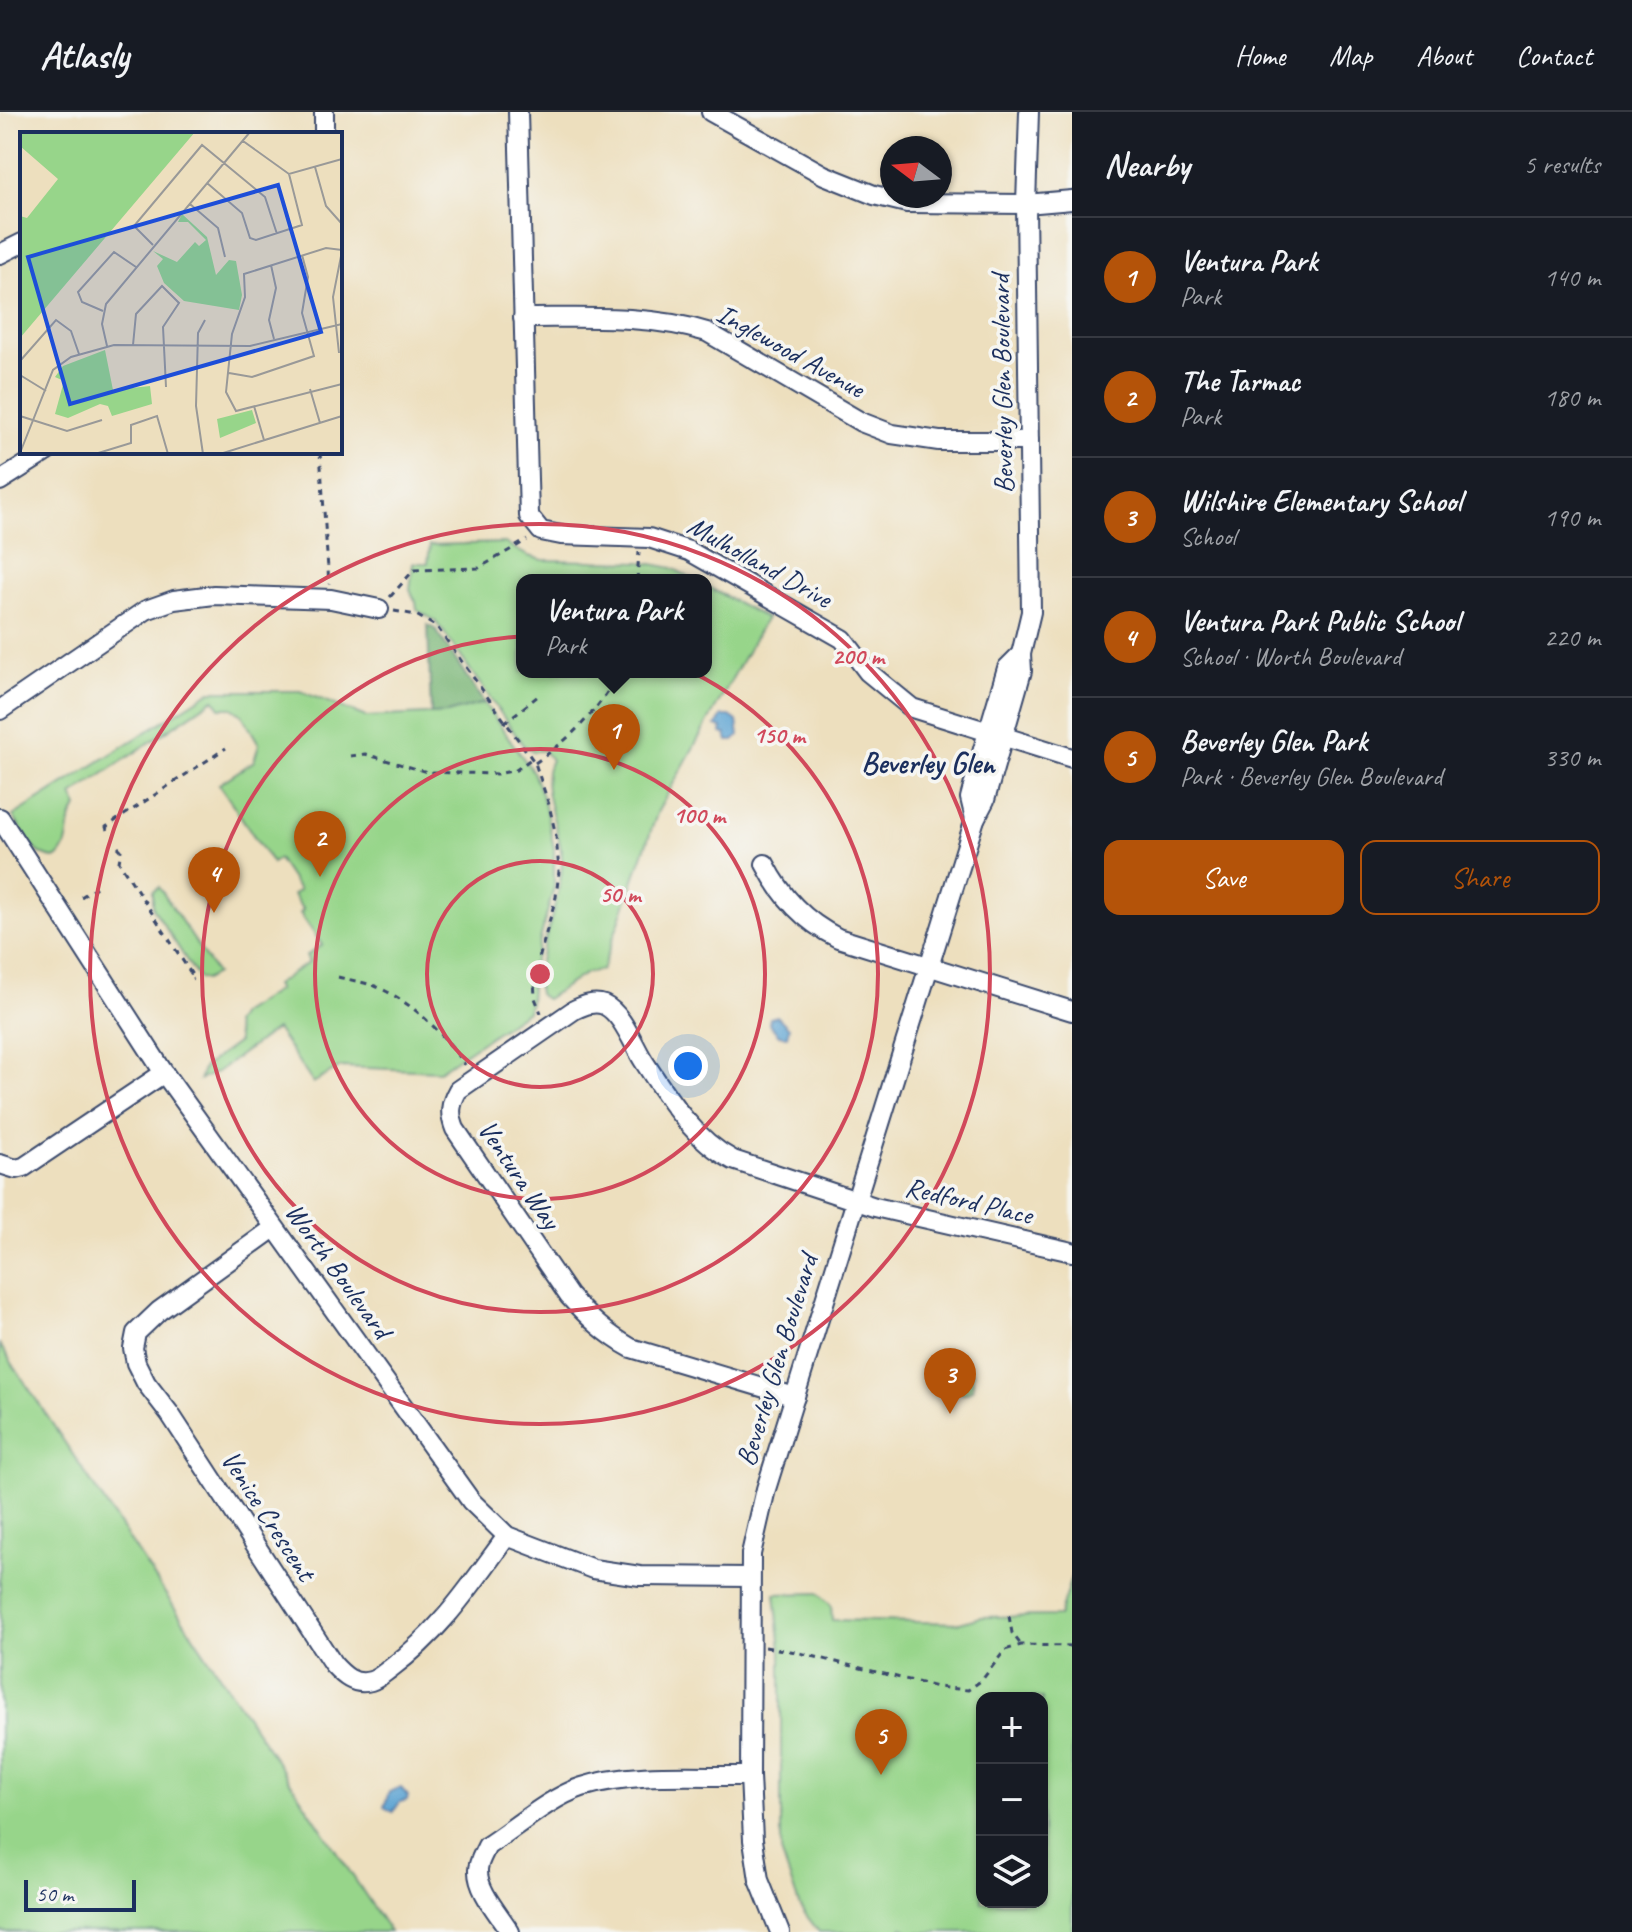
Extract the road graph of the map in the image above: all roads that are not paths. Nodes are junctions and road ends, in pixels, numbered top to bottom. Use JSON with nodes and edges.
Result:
{"nodes":[{"id":1,"x":518,"y":112,"type":"edge"},
{"id":2,"x":711,"y":112,"type":"edge"},
{"id":3,"x":1029,"y":112,"type":"edge"},
{"id":4,"x":1072,"y":200,"type":"edge"},
{"id":5,"x":1026,"y":204,"type":"junction"},
{"id":6,"x":20,"y":244,"type":"edge"},
{"id":7,"x":0,"y":254,"type":"edge"},
{"id":8,"x":523,"y":318,"type":"junction"},
{"id":9,"x":1029,"y":441,"type":"junction"},
{"id":10,"x":43,"y":454,"type":"edge"},
{"id":11,"x":0,"y":481,"type":"edge"},
{"id":12,"x":379,"y":609,"type":"road end"},
{"id":13,"x":0,"y":710,"type":"edge"},
{"id":14,"x":996,"y":734,"type":"junction"},
{"id":15,"x":1072,"y":758,"type":"edge"},
{"id":16,"x":0,"y":818,"type":"edge"},
{"id":17,"x":765,"y":864,"type":"dead end"},
{"id":18,"x":928,"y":966,"type":"junction"},
{"id":19,"x":1072,"y":1011,"type":"edge"},
{"id":20,"x":164,"y":1073,"type":"junction"},
{"id":21,"x":0,"y":1164,"type":"edge"},
{"id":22,"x":855,"y":1201,"type":"junction"},
{"id":23,"x":274,"y":1228,"type":"junction"},
{"id":24,"x":1072,"y":1252,"type":"edge"},
{"id":25,"x":795,"y":1397,"type":"junction"},
{"id":26,"x":507,"y":1536,"type":"junction"},
{"id":27,"x":750,"y":1577,"type":"junction"},
{"id":28,"x":750,"y":1776,"type":"junction"},
{"id":29,"x":510,"y":1932,"type":"edge"},
{"id":30,"x":780,"y":1932,"type":"edge"}],
"edges":[{"from":1,"to":8,"type":"street"},
{"from":2,"to":5,"type":"street"},
{"from":3,"to":5,"type":"street","name":"Beverley Glen Boulevard"},
{"from":4,"to":5,"type":"street"},
{"from":5,"to":9,"type":"street","name":"Beverley Glen Boulevard"},
{"from":6,"to":7,"type":"street"},
{"from":8,"to":9,"type":"street","name":"Inglewood Avenue"},
{"from":8,"to":14,"type":"street","name":"Mulholland Drive"},
{"from":9,"to":14,"type":"street","name":"Beverley Glen Boulevard"},
{"from":10,"to":11,"type":"street"},
{"from":12,"to":13,"type":"street"},
{"from":14,"to":15,"type":"street","name":"Mulholland Drive"},
{"from":14,"to":18,"type":"street","name":"Beverley Glen Boulevard"},
{"from":16,"to":20,"type":"street","name":"Worth Boulevard"},
{"from":17,"to":18,"type":"street"},
{"from":18,"to":19,"type":"street"},
{"from":18,"to":22,"type":"street","name":"Beverley Glen Boulevard"},
{"from":20,"to":21,"type":"street"},
{"from":20,"to":23,"type":"street","name":"Worth Boulevard"},
{"from":22,"to":24,"type":"street","name":"Redford Place"},
{"from":22,"to":25,"type":"street","name":"Beverley Glen Boulevard"},
{"from":22,"to":25,"type":"street","name":"Ventura Way"},
{"from":23,"to":26,"type":"street","name":"Worth Boulevard"},
{"from":23,"to":26,"type":"street","name":"Venice Crescent"},
{"from":25,"to":27,"type":"street","name":"Beverley Glen Boulevard"},
{"from":26,"to":27,"type":"street","name":"Worth Boulevard"},
{"from":27,"to":28,"type":"street","name":"Beverley Glen Boulevard"},
{"from":28,"to":29,"type":"street"},
{"from":28,"to":30,"type":"street","name":"Beverley Glen Boulevard"}]}
